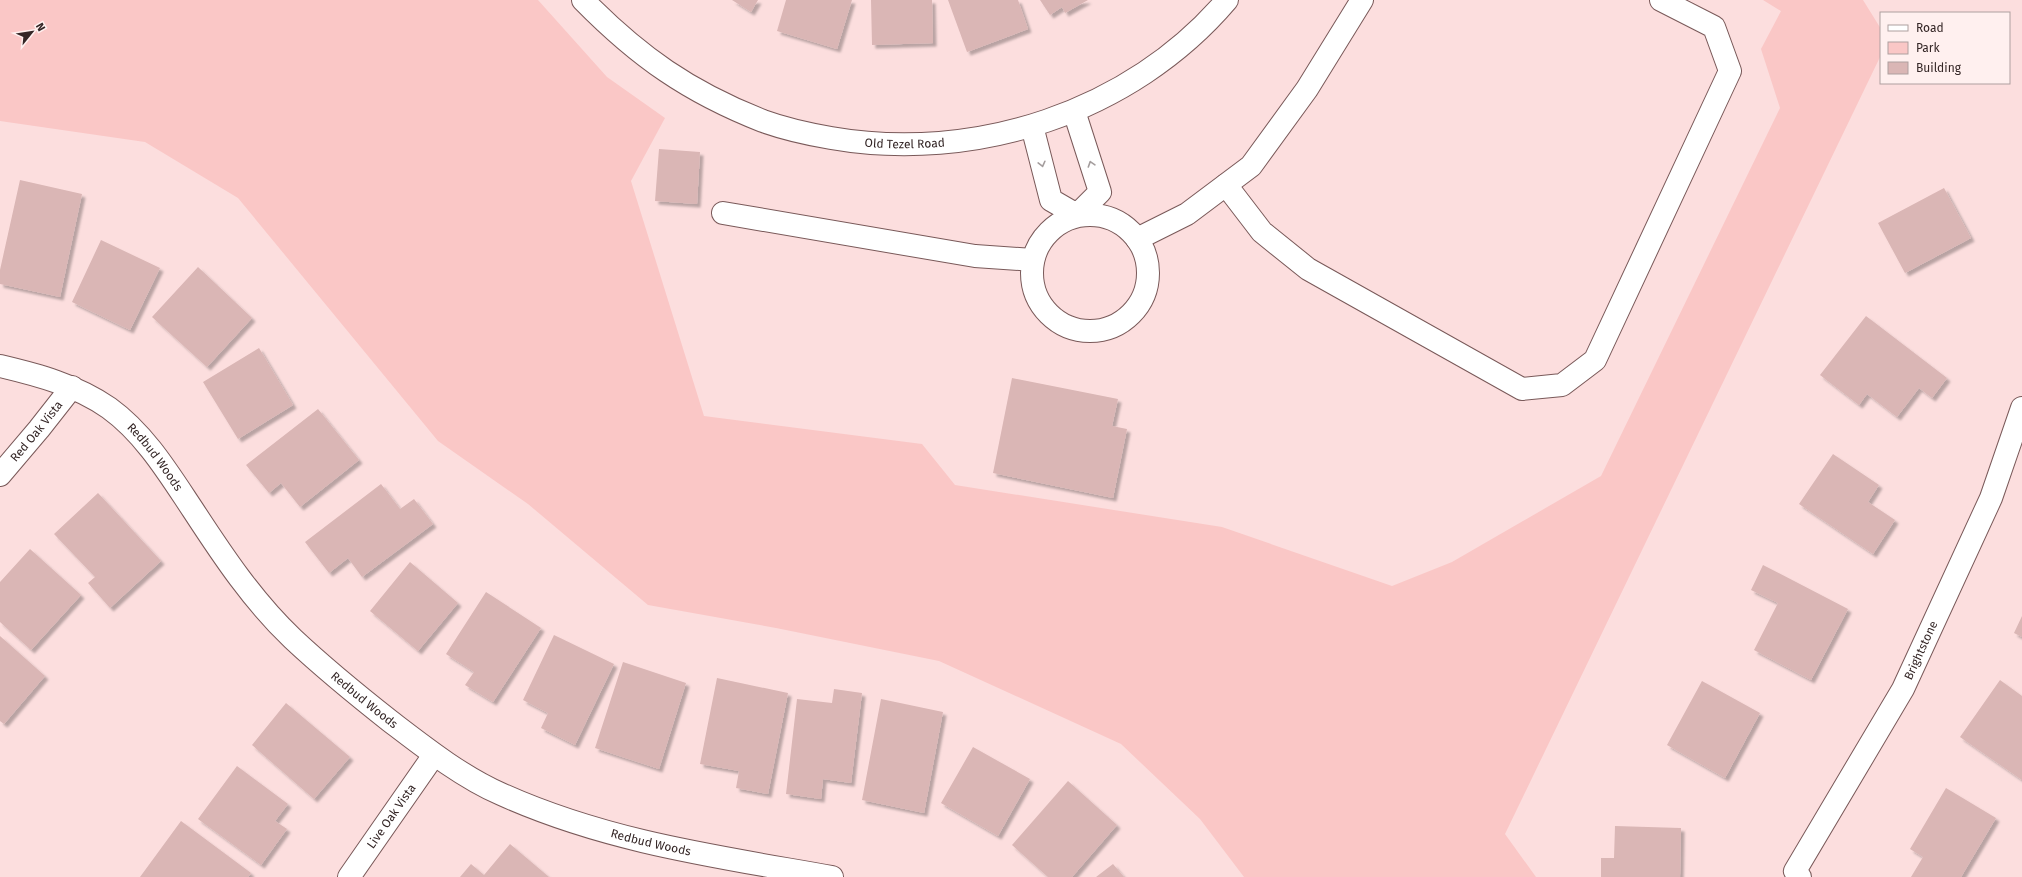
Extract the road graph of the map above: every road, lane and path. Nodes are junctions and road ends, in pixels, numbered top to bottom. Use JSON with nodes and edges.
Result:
{"nodes":[{"id":1,"x":583,"y":0,"type":"edge"},
{"id":2,"x":1227,"y":0,"type":"edge"},
{"id":3,"x":1362,"y":0,"type":"edge"},
{"id":4,"x":1661,"y":0,"type":"edge"},
{"id":5,"x":1074,"y":111,"type":"junction"},
{"id":6,"x":1032,"y":126,"type":"junction"},
{"id":7,"x":1226,"y":185,"type":"junction"},
{"id":8,"x":723,"y":213,"type":"dead end"},
{"id":9,"x":1077,"y":216,"type":"junction"},
{"id":10,"x":1138,"y":239,"type":"junction"},
{"id":11,"x":1033,"y":260,"type":"junction"},
{"id":12,"x":0,"y":366,"type":"edge"},
{"id":13,"x":72,"y":387,"type":"junction"},
{"id":14,"x":2022,"y":408,"type":"edge"},
{"id":15,"x":0,"y":475,"type":"edge"},
{"id":16,"x":434,"y":755,"type":"junction"},
{"id":17,"x":349,"y":877,"type":"edge"},
{"id":18,"x":832,"y":877,"type":"edge"},
{"id":19,"x":1800,"y":877,"type":"edge"}],
"edges":[{"from":1,"to":6,"type":"street","name":"Old Tezel Road"},
{"from":2,"to":5,"type":"street","name":"Old Tezel Road"},
{"from":3,"to":7,"type":"street"},
{"from":4,"to":7,"type":"street"},
{"from":5,"to":6,"type":"street","name":"Old Tezel Road"},
{"from":9,"to":5,"type":"street","one_way":true},
{"from":6,"to":9,"type":"street","one_way":true},
{"from":7,"to":10,"type":"street"},
{"from":8,"to":11,"type":"street"},
{"from":9,"to":10,"type":"street"},
{"from":9,"to":11,"type":"street"},
{"from":10,"to":11,"type":"street"},
{"from":12,"to":13,"type":"street","name":"Redbud Woods"},
{"from":13,"to":15,"type":"street","name":"Red Oak Vista"},
{"from":13,"to":16,"type":"street","name":"Redbud Woods"},
{"from":14,"to":19,"type":"street","name":"Brightstone"},
{"from":16,"to":17,"type":"street","name":"Live Oak Vista"},
{"from":16,"to":18,"type":"street","name":"Redbud Woods"}]}
